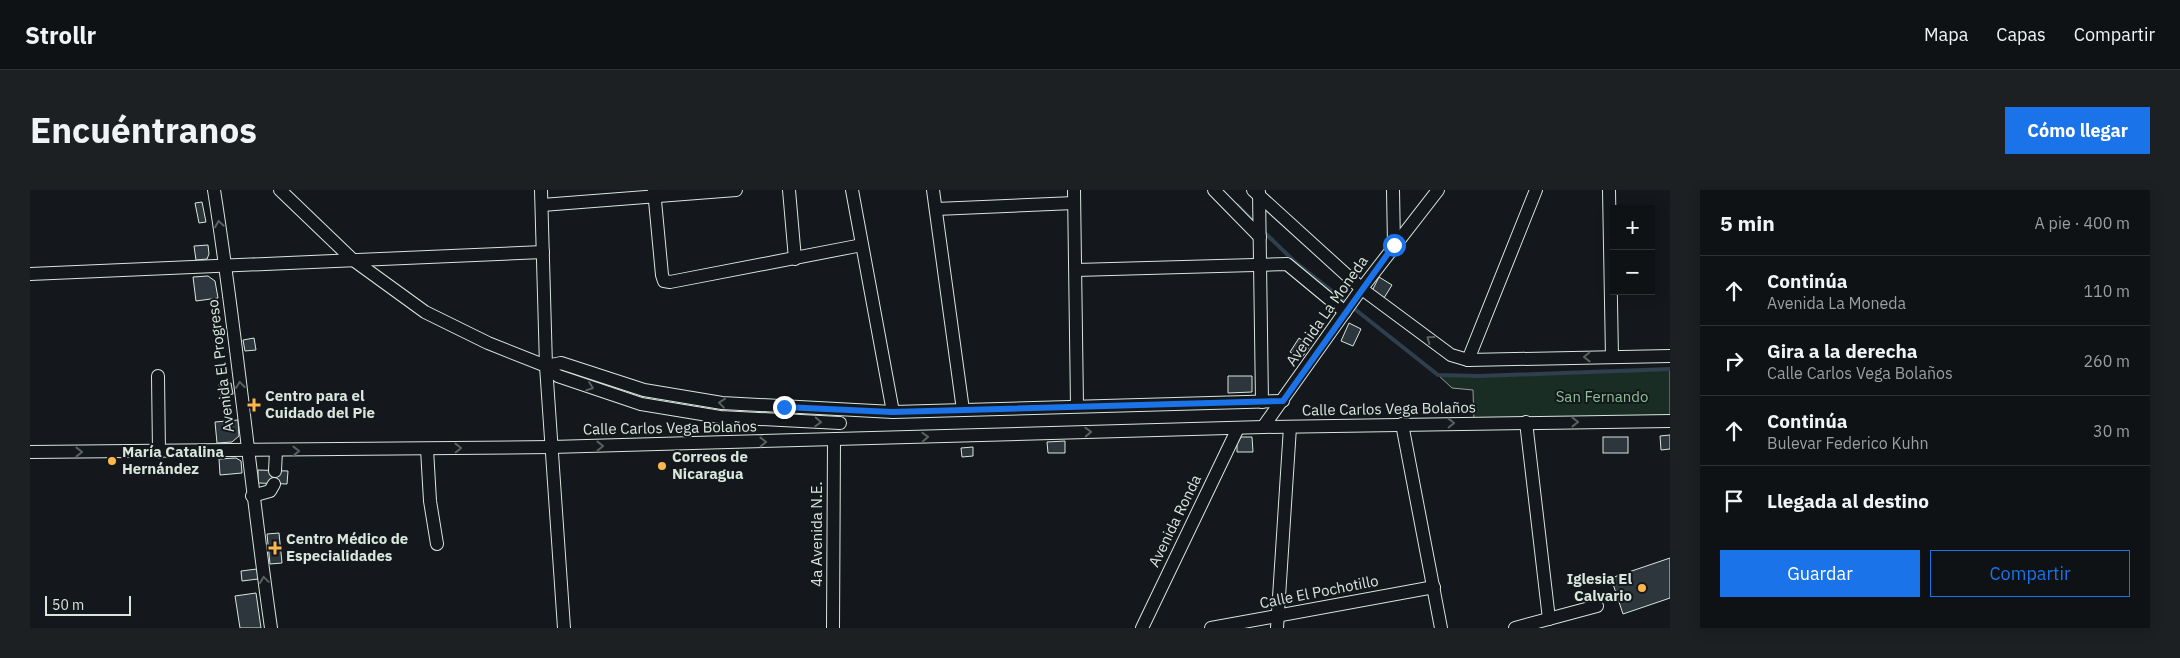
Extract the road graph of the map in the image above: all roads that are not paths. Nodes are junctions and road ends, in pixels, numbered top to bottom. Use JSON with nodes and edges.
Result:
{"nodes":[{"id":1,"x":214,"y":190,"type":"edge"},
{"id":2,"x":280,"y":190,"type":"edge"},
{"id":3,"x":541,"y":190,"type":"edge"},
{"id":4,"x":736,"y":190,"type":"edge"},
{"id":5,"x":789,"y":190,"type":"edge"},
{"id":6,"x":852,"y":190,"type":"edge"},
{"id":7,"x":933,"y":190,"type":"edge"},
{"id":8,"x":1214,"y":190,"type":"edge"},
{"id":9,"x":1393,"y":190,"type":"edge"},
{"id":10,"x":1438,"y":190,"type":"edge"},
{"id":11,"x":1536,"y":190,"type":"edge"},
{"id":12,"x":1609,"y":190,"type":"edge"},
{"id":13,"x":723,"y":191,"type":"edge"},
{"id":14,"x":1257,"y":192,"type":"edge"},
{"id":15,"x":654,"y":193,"type":"edge"},
{"id":16,"x":1074,"y":196,"type":"edge"},
{"id":17,"x":542,"y":205,"type":"junction"},
{"id":18,"x":936,"y":209,"type":"junction"},
{"id":19,"x":1260,"y":237,"type":"junction"},
{"id":20,"x":862,"y":245,"type":"junction"},
{"id":21,"x":1394,"y":245,"type":"junction"},
{"id":22,"x":543,"y":252,"type":"junction"},
{"id":23,"x":352,"y":259,"type":"junction"},
{"id":24,"x":795,"y":259,"type":"junction"},
{"id":25,"x":1260,"y":265,"type":"junction"},
{"id":26,"x":226,"y":266,"type":"junction"},
{"id":27,"x":1076,"y":270,"type":"junction"},
{"id":28,"x":30,"y":274,"type":"edge"},
{"id":29,"x":1360,"y":291,"type":"junction"},
{"id":30,"x":1347,"y":310,"type":"junction"},
{"id":31,"x":1670,"y":356,"type":"edge"},
{"id":32,"x":1612,"y":357,"type":"junction"},
{"id":33,"x":1468,"y":360,"type":"junction"},
{"id":34,"x":546,"y":366,"type":"junction"},
{"id":35,"x":158,"y":376,"type":"dead end"},
{"id":36,"x":1283,"y":401,"type":"junction"},
{"id":37,"x":1262,"y":402,"type":"junction"},
{"id":38,"x":1077,"y":406,"type":"junction"},
{"id":39,"x":963,"y":410,"type":"junction"},
{"id":40,"x":892,"y":412,"type":"junction"},
{"id":41,"x":840,"y":417,"type":"junction"},
{"id":42,"x":1670,"y":421,"type":"edge"},
{"id":43,"x":1526,"y":422,"type":"junction"},
{"id":44,"x":1402,"y":424,"type":"junction"},
{"id":45,"x":1263,"y":427,"type":"junction"},
{"id":46,"x":1290,"y":427,"type":"junction"},
{"id":47,"x":1238,"y":428,"type":"junction"},
{"id":48,"x":837,"y":440,"type":"junction"},
{"id":49,"x":552,"y":447,"type":"junction"},
{"id":50,"x":427,"y":449,"type":"junction"},
{"id":51,"x":247,"y":451,"type":"junction"},
{"id":52,"x":276,"y":451,"type":"junction"},
{"id":53,"x":30,"y":452,"type":"edge"},
{"id":54,"x":159,"y":452,"type":"junction"},
{"id":55,"x":252,"y":496,"type":"junction"},
{"id":56,"x":437,"y":544,"type":"dead end"},
{"id":57,"x":1434,"y":587,"type":"junction"},
{"id":58,"x":1597,"y":606,"type":"dead end"},
{"id":59,"x":1549,"y":618,"type":"junction"},
{"id":60,"x":1277,"y":622,"type":"edge"},
{"id":61,"x":271,"y":628,"type":"edge"},
{"id":62,"x":564,"y":628,"type":"edge"},
{"id":63,"x":833,"y":628,"type":"edge"},
{"id":64,"x":1142,"y":628,"type":"edge"},
{"id":65,"x":1211,"y":628,"type":"edge"},
{"id":66,"x":1442,"y":628,"type":"edge"},
{"id":67,"x":1515,"y":628,"type":"edge"}],
"edges":[{"from":26,"to":1,"type":"street","name":"Avenida El Progreso","one_way":true},
{"from":2,"to":23,"type":"street","name":"Calle Carlos Vega Bolaños"},
{"from":3,"to":17,"type":"street"},
{"from":4,"to":13,"type":"street"},
{"from":5,"to":24,"type":"street"},
{"from":6,"to":20,"type":"street"},
{"from":7,"to":18,"type":"street"},
{"from":8,"to":19,"type":"street"},
{"from":9,"to":21,"type":"street"},
{"from":10,"to":21,"type":"street","name":"Avenida La Moneda"},
{"from":11,"to":33,"type":"street"},
{"from":12,"to":32,"type":"street"},
{"from":13,"to":15,"type":"street"},
{"from":14,"to":19,"type":"street"},
{"from":14,"to":29,"type":"street"},
{"from":15,"to":17,"type":"street"},
{"from":15,"to":24,"type":"street"},
{"from":16,"to":18,"type":"street"},
{"from":16,"to":27,"type":"street"},
{"from":17,"to":22,"type":"street"},
{"from":18,"to":39,"type":"street"},
{"from":19,"to":25,"type":"street"},
{"from":20,"to":24,"type":"street"},
{"from":20,"to":40,"type":"street"},
{"from":21,"to":29,"type":"street","name":"Avenida La Moneda"},
{"from":22,"to":23,"type":"street"},
{"from":22,"to":34,"type":"street"},
{"from":23,"to":26,"type":"street"},
{"from":23,"to":34,"type":"street","name":"Calle Carlos Vega Bolaños"},
{"from":25,"to":27,"type":"street"},
{"from":25,"to":30,"type":"street"},
{"from":25,"to":37,"type":"street"},
{"from":26,"to":28,"type":"street"},
{"from":51,"to":26,"type":"street","name":"Avenida El Progreso","one_way":true},
{"from":27,"to":38,"type":"street"},
{"from":29,"to":30,"type":"street","name":"Avenida La Moneda"},
{"from":33,"to":29,"type":"street","one_way":true},
{"from":30,"to":36,"type":"street","name":"Avenida La Moneda"},
{"from":31,"to":32,"type":"street"},
{"from":32,"to":33,"type":"street","one_way":true},
{"from":34,"to":41,"type":"street","name":"Calle Carlos Vega Bolaños"},
{"from":34,"to":49,"type":"street"},
{"from":35,"to":54,"type":"street"},
{"from":36,"to":37,"type":"street","name":"Calle Carlos Vega Bolaños"},
{"from":36,"to":45,"type":"street","name":"Avenida La Moneda"},
{"from":37,"to":38,"type":"street","name":"Calle Carlos Vega Bolaños"},
{"from":38,"to":39,"type":"street","name":"Calle Carlos Vega Bolaños"},
{"from":39,"to":40,"type":"street","name":"Calle Carlos Vega Bolaños"},
{"from":40,"to":41,"type":"street","name":"Calle Carlos Vega Bolaños"},
{"from":41,"to":48,"type":"street","name":"4a Avenida N.E."},
{"from":43,"to":42,"type":"street","name":"Calle Carlos Vega Bolaños","one_way":true},
{"from":44,"to":43,"type":"street","name":"Calle Carlos Vega Bolaños","one_way":true},
{"from":43,"to":59,"type":"street"},
{"from":44,"to":46,"type":"street","name":"Calle Carlos Vega Bolaños"},
{"from":44,"to":57,"type":"street"},
{"from":45,"to":46,"type":"street","name":"Calle Carlos Vega Bolaños"},
{"from":45,"to":47,"type":"street","name":"Calle Carlos Vega Bolaños"},
{"from":46,"to":60,"type":"street"},
{"from":48,"to":47,"type":"street","name":"Calle Carlos Vega Bolaños","one_way":true},
{"from":47,"to":64,"type":"street","name":"Avenida Ronda"},
{"from":49,"to":48,"type":"street","name":"Calle Carlos Vega Bolaños","one_way":true},
{"from":48,"to":63,"type":"street","name":"4a Avenida N.E."},
{"from":50,"to":49,"type":"street","name":"Calle Carlos Vega Bolaños","one_way":true},
{"from":49,"to":62,"type":"street"},
{"from":52,"to":50,"type":"street","name":"Calle Carlos Vega Bolaños","one_way":true},
{"from":50,"to":56,"type":"street"},
{"from":51,"to":52,"type":"street","name":"Calle Carlos Vega Bolaños"},
{"from":51,"to":54,"type":"street","name":"Calle Carlos Vega Bolaños"},
{"from":51,"to":55,"type":"street","name":"Avenida El Progreso"},
{"from":52,"to":55,"type":"street"},
{"from":53,"to":54,"type":"street","name":"Calle Carlos Vega Bolaños","one_way":true},
{"from":61,"to":55,"type":"street","name":"Avenida El Progreso","one_way":true},
{"from":57,"to":60,"type":"street","name":"Calle El Pochotillo"},
{"from":57,"to":66,"type":"street"},
{"from":58,"to":59,"type":"street"},
{"from":59,"to":67,"type":"street"},
{"from":60,"to":65,"type":"street","name":"Calle El Pochotillo"}]}
